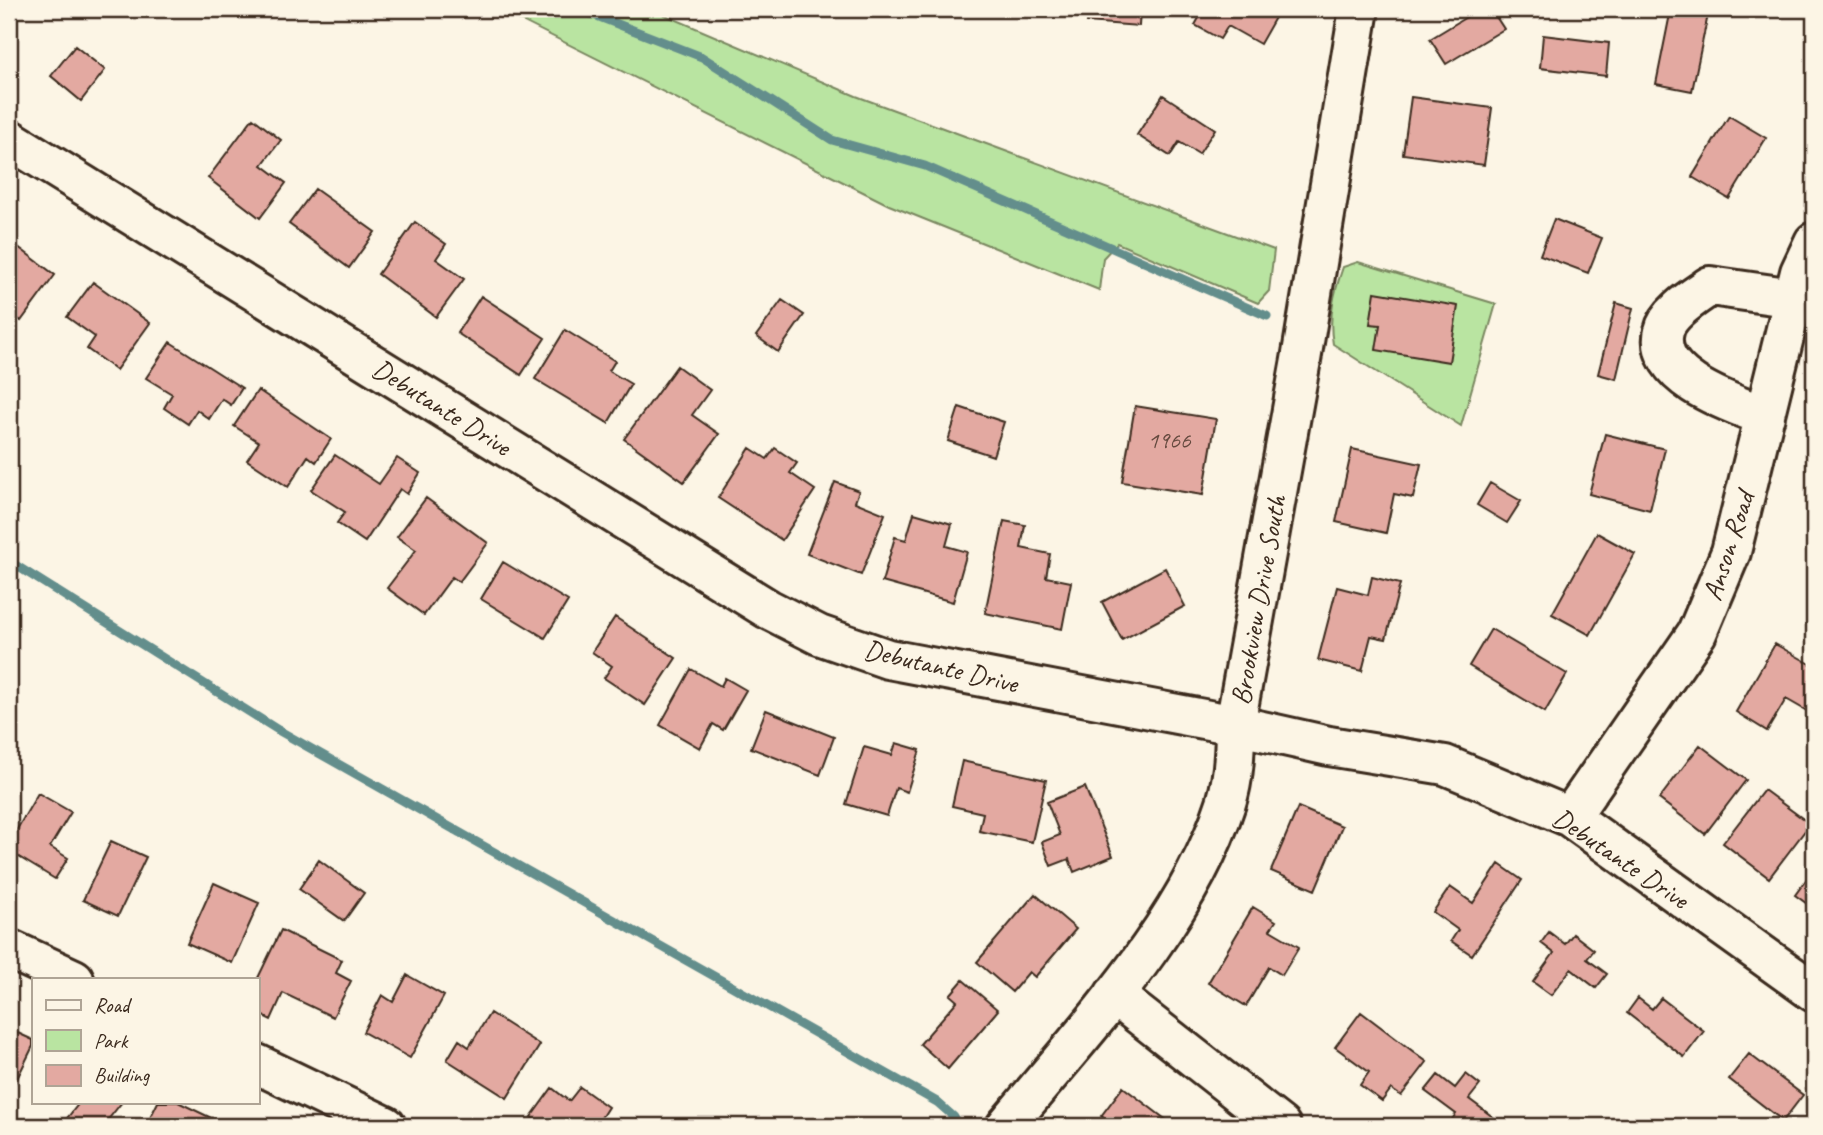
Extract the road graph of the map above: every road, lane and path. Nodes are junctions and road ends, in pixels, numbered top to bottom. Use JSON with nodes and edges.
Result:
{"nodes":[{"id":1,"x":1359,"y":9,"type":"edge"},
{"id":2,"x":9,"y":139,"type":"edge"},
{"id":3,"x":1814,"y":242,"type":"edge"},
{"id":4,"x":1794,"y":298,"type":"junction"},
{"id":5,"x":1765,"y":416,"type":"junction"},
{"id":6,"x":1235,"y":725,"type":"junction"},
{"id":7,"x":1570,"y":817,"type":"junction"},
{"id":8,"x":9,"y":949,"type":"edge"},
{"id":9,"x":72,"y":978,"type":"edge"},
{"id":10,"x":1814,"y":992,"type":"edge"},
{"id":11,"x":1114,"y":995,"type":"junction"},
{"id":12,"x":259,"y":1065,"type":"edge"},
{"id":13,"x":386,"y":1126,"type":"edge"},
{"id":14,"x":1006,"y":1126,"type":"edge"},
{"id":15,"x":1281,"y":1126,"type":"edge"}],
"edges":[{"from":1,"to":6,"type":"street","name":"Brookview Drive South"},
{"from":2,"to":6,"type":"street","name":"Debutante Drive"},
{"from":3,"to":4,"type":"street","name":"Anson Road"},
{"from":4,"to":5,"type":"street","name":"Anson Road"},
{"from":4,"to":5,"type":"street"},
{"from":5,"to":7,"type":"street","name":"Anson Road"},
{"from":6,"to":7,"type":"street","name":"Debutante Drive"},
{"from":6,"to":11,"type":"street","name":"Brookview Drive South"},
{"from":7,"to":10,"type":"street","name":"Debutante Drive"},
{"from":8,"to":9,"type":"street"},
{"from":11,"to":14,"type":"street","name":"Brookview Drive South"},
{"from":11,"to":15,"type":"street"},
{"from":12,"to":13,"type":"street"}]}
